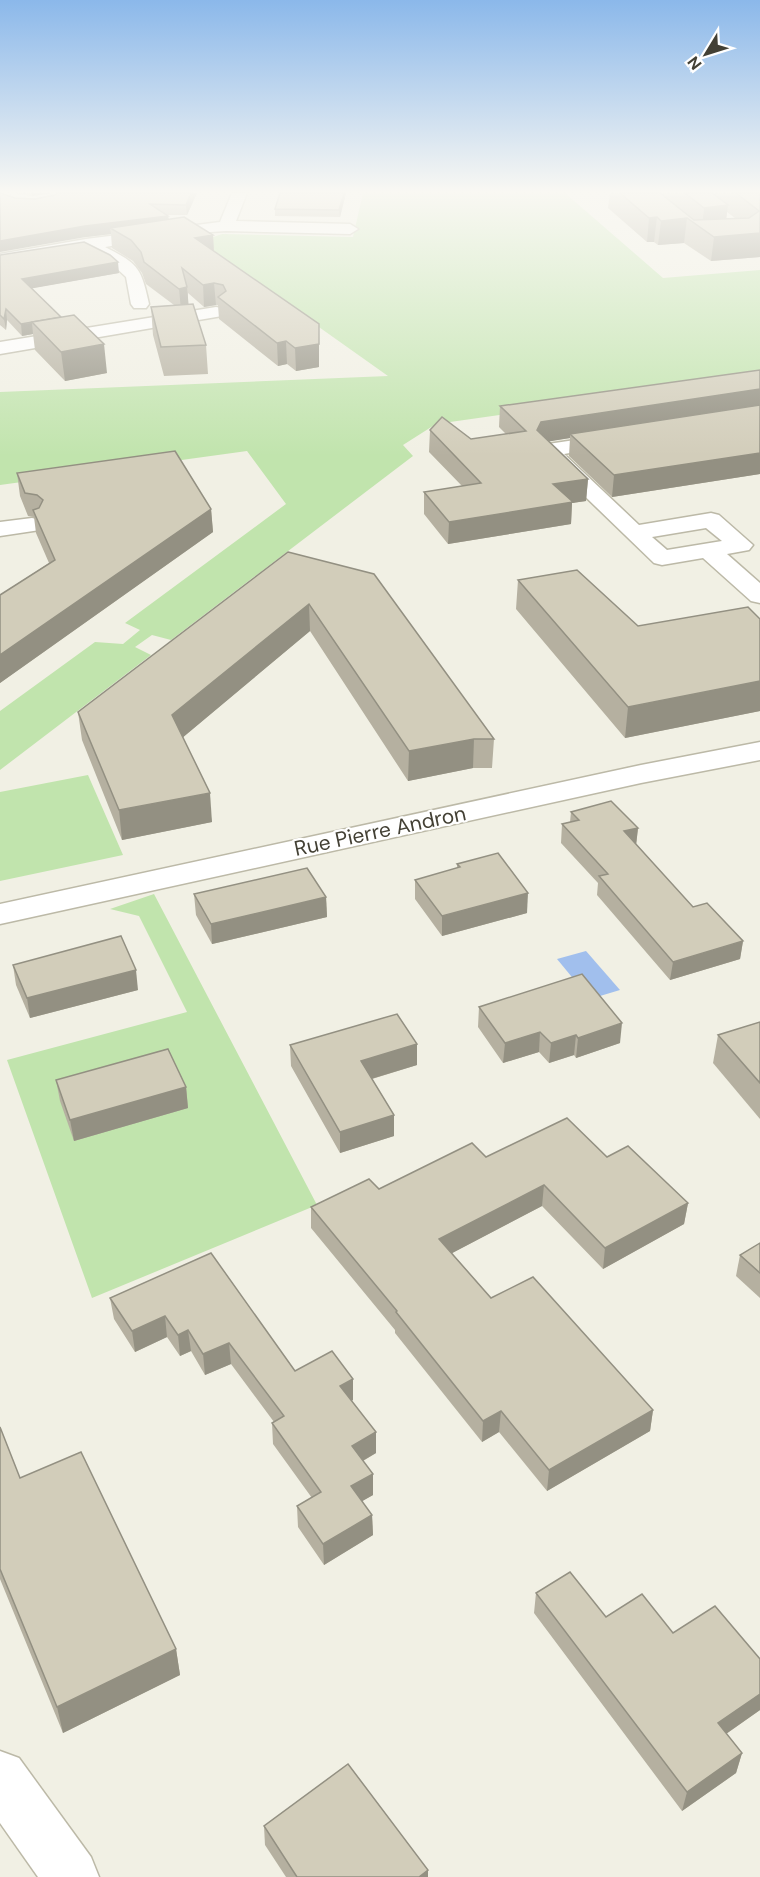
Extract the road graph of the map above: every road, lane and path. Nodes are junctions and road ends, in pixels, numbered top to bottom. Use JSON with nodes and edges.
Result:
{"nodes":[{"id":1,"x":135,"y":281,"type":"edge"},
{"id":2,"x":140,"y":304,"type":"dead end"},
{"id":3,"x":216,"y":312,"type":"edge"},
{"id":4,"x":0,"y":348,"type":"edge"},
{"id":5,"x":630,"y":437,"type":"edge"},
{"id":6,"x":32,"y":525,"type":"edge"},
{"id":7,"x":0,"y":530,"type":"edge"},
{"id":8,"x":634,"y":533,"type":"junction"},
{"id":9,"x":709,"y":551,"type":"junction"},
{"id":10,"x":760,"y":596,"type":"edge"},
{"id":11,"x":760,"y":751,"type":"edge"},
{"id":12,"x":0,"y":914,"type":"edge"},
{"id":13,"x":0,"y":1777,"type":"edge"},
{"id":14,"x":71,"y":1877,"type":"edge"}],
"edges":[{"from":1,"to":2,"type":"street"},
{"from":3,"to":4,"type":"street"},
{"from":5,"to":8,"type":"street"},
{"from":6,"to":7,"type":"street"},
{"from":8,"to":9,"type":"street"},
{"from":8,"to":9,"type":"street"},
{"from":9,"to":10,"type":"street"},
{"from":11,"to":12,"type":"street","name":"Rue Pierre Andron"},
{"from":13,"to":14,"type":"street"}]}
